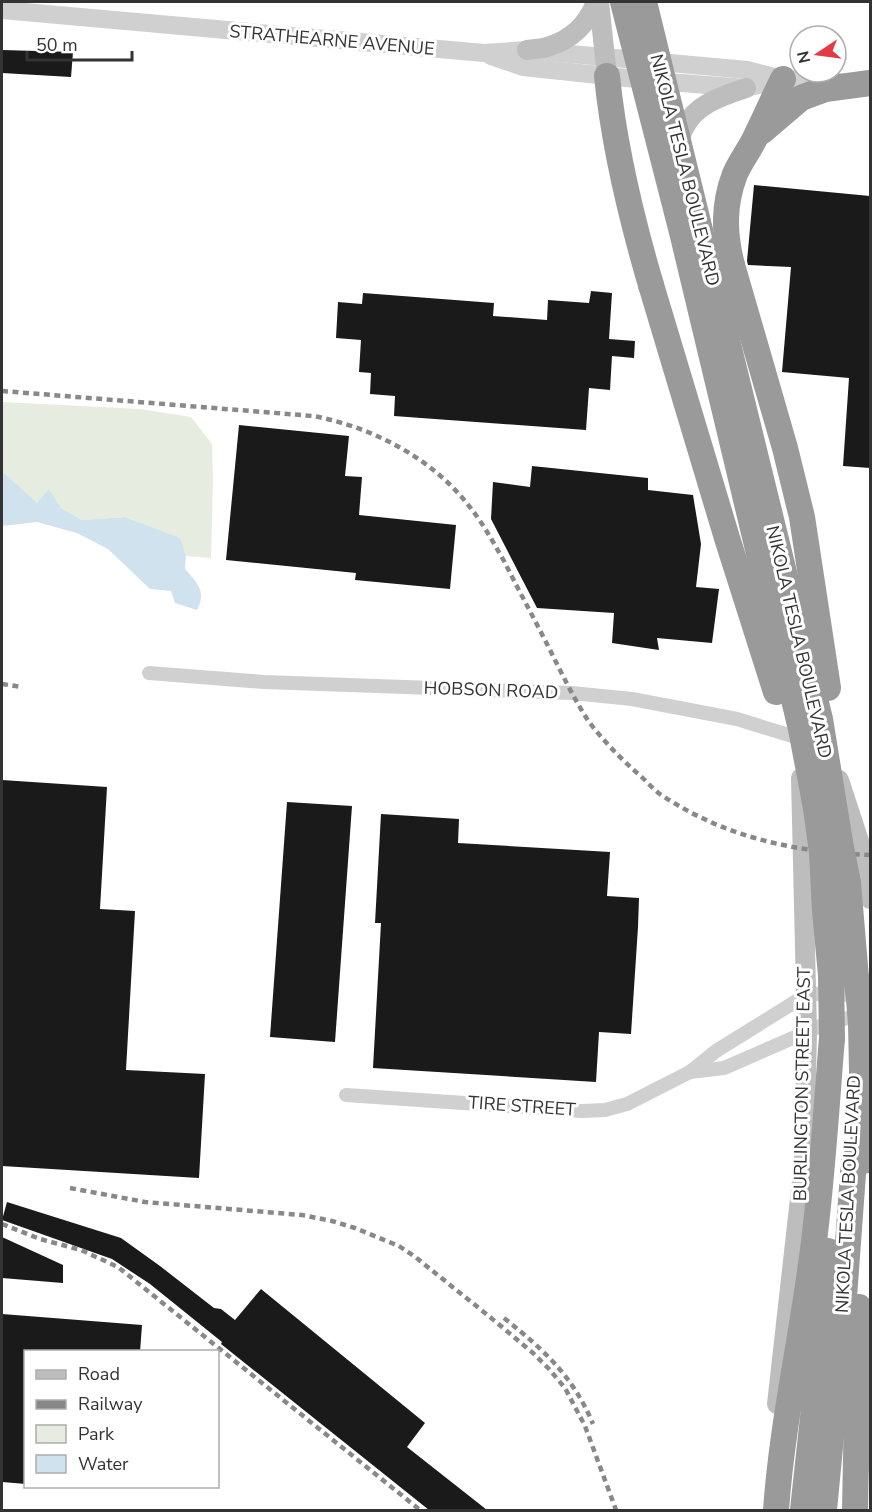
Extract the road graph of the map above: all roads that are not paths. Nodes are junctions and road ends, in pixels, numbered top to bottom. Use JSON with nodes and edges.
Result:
{"nodes":[{"id":1,"x":597,"y":2,"type":"edge"},
{"id":2,"x":613,"y":2,"type":"edge"},
{"id":3,"x":623,"y":2,"type":"edge"},
{"id":4,"x":635,"y":2,"type":"edge"},
{"id":5,"x":644,"y":2,"type":"edge"},
{"id":6,"x":2,"y":10,"type":"edge"},
{"id":7,"x":527,"y":50,"type":"junction"},
{"id":8,"x":484,"y":53,"type":"junction"},
{"id":9,"x":628,"y":58,"type":"junction"},
{"id":10,"x":650,"y":61,"type":"junction"},
{"id":11,"x":606,"y":66,"type":"junction"},
{"id":12,"x":633,"y":79,"type":"junction"},
{"id":13,"x":783,"y":79,"type":"junction"},
{"id":14,"x":655,"y":81,"type":"junction"},
{"id":15,"x":870,"y":83,"type":"edge"},
{"id":16,"x":746,"y":88,"type":"junction"},
{"id":17,"x":757,"y":136,"type":"junction"},
{"id":18,"x":679,"y":178,"type":"junction"},
{"id":19,"x":699,"y":290,"type":"junction"},
{"id":20,"x":796,"y":655,"type":"junction"},
{"id":21,"x":149,"y":673,"type":"dead end"},
{"id":22,"x":800,"y":739,"type":"junction"},
{"id":23,"x":827,"y":746,"type":"junction"},
{"id":24,"x":848,"y":883,"type":"junction"},
{"id":25,"x":870,"y":899,"type":"edge"},
{"id":26,"x":825,"y":911,"type":"junction"},
{"id":27,"x":806,"y":995,"type":"junction"},
{"id":28,"x":870,"y":1002,"type":"edge"},
{"id":29,"x":870,"y":1013,"type":"edge"},
{"id":30,"x":807,"y":1032,"type":"junction"},
{"id":31,"x":690,"y":1072,"type":"junction"},
{"id":32,"x":346,"y":1095,"type":"dead end"},
{"id":33,"x":844,"y":1160,"type":"junction"},
{"id":34,"x":870,"y":1431,"type":"edge"},
{"id":35,"x":769,"y":1510,"type":"edge"},
{"id":36,"x":776,"y":1510,"type":"edge"},
{"id":37,"x":803,"y":1510,"type":"edge"},
{"id":38,"x":824,"y":1510,"type":"edge"},
{"id":39,"x":856,"y":1510,"type":"edge"}],
"edges":[{"from":1,"to":7,"type":"main road"},
{"from":1,"to":11,"type":"main road"},
{"from":2,"to":9,"type":"main road","name":"BURLINGTON STREET EAST"},
{"from":3,"to":26,"type":"highway","name":"NIKOLA TESLA BOULEVARD","bridge":true},
{"from":4,"to":10,"type":"main road","name":"BURLINGTON STREET EAST"},
{"from":5,"to":24,"type":"highway","name":"NIKOLA TESLA BOULEVARD","bridge":true},
{"from":6,"to":8,"type":"street","name":"STRATHEARNE AVENUE"},
{"from":7,"to":8,"type":"street","name":"STRATHEARNE AVENUE"},
{"from":7,"to":11,"type":"street","name":"STRATHEARNE AVENUE"},
{"from":8,"to":11,"type":"street","name":"STRATHEARNE AVENUE"},
{"from":9,"to":10,"type":"street","name":"STRATHEARNE AVENUE"},
{"from":9,"to":11,"type":"street","name":"STRATHEARNE AVENUE"},
{"from":9,"to":12,"type":"main road","name":"BURLINGTON STREET EAST"},
{"from":10,"to":13,"type":"street","name":"STRATHEARNE AVENUE"},
{"from":10,"to":14,"type":"main road","name":"BURLINGTON STREET EAST"},
{"from":11,"to":12,"type":"street","name":"STRATHEARNE AVENUE"},
{"from":11,"to":26,"type":"highway","bridge":true},
{"from":12,"to":14,"type":"street","name":"STRATHEARNE AVENUE"},
{"from":12,"to":19,"type":"main road","name":"BURLINGTON STREET EAST"},
{"from":13,"to":15,"type":"street","name":"STRATHEARNE AVENUE"},
{"from":13,"to":16,"type":"street","name":"STRATHEARNE AVENUE"},
{"from":13,"to":17,"type":"highway"},
{"from":14,"to":16,"type":"street","name":"STRATHEARNE AVENUE"},
{"from":14,"to":18,"type":"main road","name":"BURLINGTON STREET EAST"},
{"from":15,"to":17,"type":"highway"},
{"from":16,"to":18,"type":"main road"},
{"from":17,"to":24,"type":"highway","bridge":true},
{"from":18,"to":19,"type":"main road","name":"BURLINGTON STREET EAST"},
{"from":19,"to":20,"type":"main road","name":"BURLINGTON STREET EAST"},
{"from":20,"to":22,"type":"main road","name":"BURLINGTON STREET EAST"},
{"from":20,"to":23,"type":"main road","name":"BURLINGTON STREET EAST"},
{"from":21,"to":22,"type":"street","name":"HOBSON ROAD"},
{"from":22,"to":23,"type":"street","name":"HOBSON ROAD"},
{"from":22,"to":27,"type":"main road","name":"BURLINGTON STREET EAST"},
{"from":23,"to":25,"type":"main road","name":"BURLINGTON STREET EAST"},
{"from":24,"to":33,"type":"highway","name":"NIKOLA TESLA BOULEVARD","bridge":true},
{"from":26,"to":33,"type":"highway","name":"NIKOLA TESLA BOULEVARD","bridge":true},
{"from":27,"to":28,"type":"street","name":"TIRE STREET"},
{"from":27,"to":30,"type":"main road","name":"BURLINGTON STREET EAST"},
{"from":27,"to":31,"type":"street","name":"TIRE STREET"},
{"from":29,"to":30,"type":"street","name":"TIRE STREET"},
{"from":30,"to":31,"type":"street","name":"TIRE STREET"},
{"from":30,"to":35,"type":"main road","name":"BURLINGTON STREET EAST"},
{"from":31,"to":32,"type":"street","name":"TIRE STREET"},
{"from":33,"to":36,"type":"highway"},
{"from":33,"to":37,"type":"highway","name":"NIKOLA TESLA BOULEVARD"},
{"from":33,"to":38,"type":"highway","name":"NIKOLA TESLA BOULEVARD"},
{"from":33,"to":39,"type":"highway"},
{"from":34,"to":39,"type":"main road"}]}
